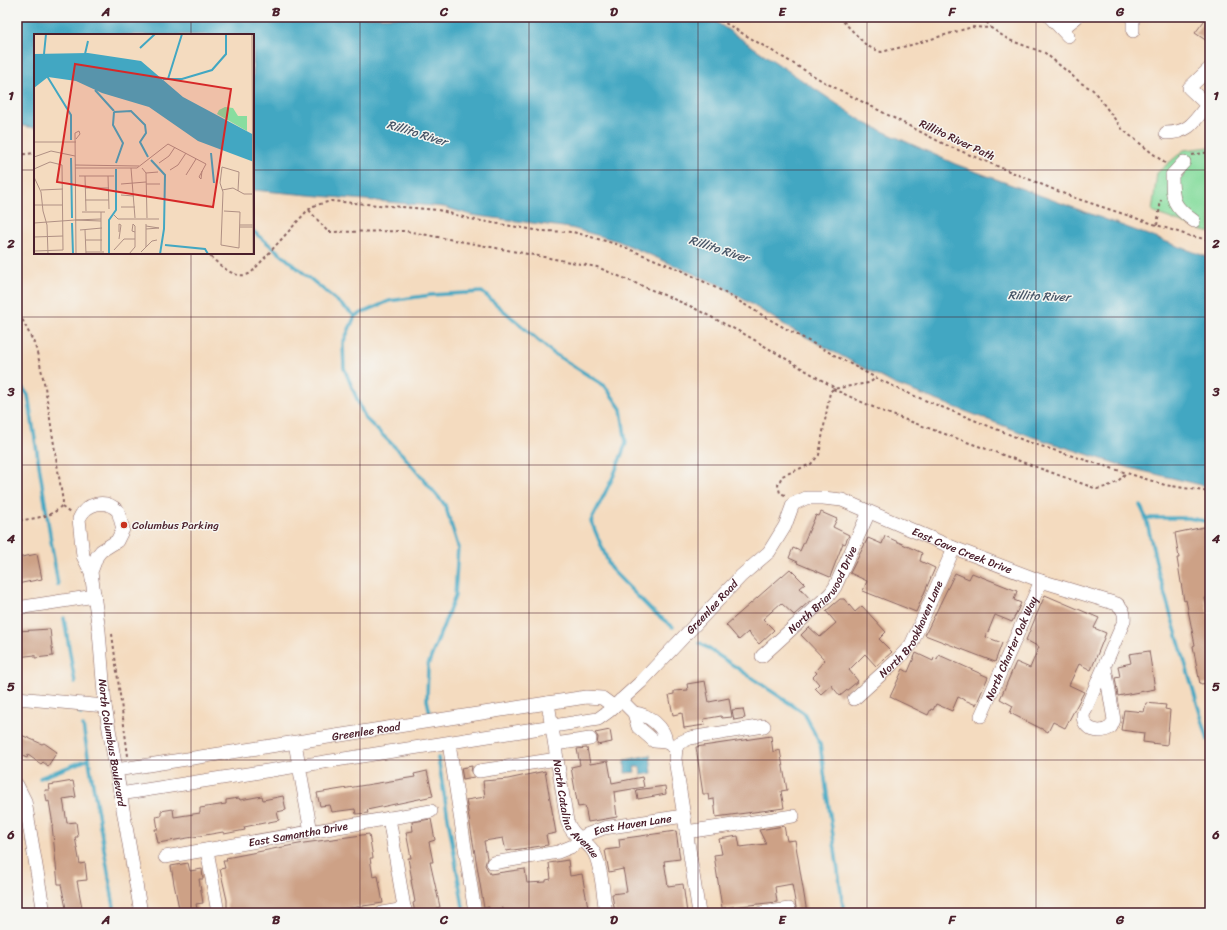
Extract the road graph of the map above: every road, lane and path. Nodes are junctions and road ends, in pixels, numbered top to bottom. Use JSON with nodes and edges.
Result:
{"nodes":[{"id":1,"x":715,"y":17,"type":"edge"},
{"id":2,"x":839,"y":17,"type":"edge"},
{"id":3,"x":983,"y":17,"type":"edge"},
{"id":4,"x":1050,"y":17,"type":"edge"},
{"id":5,"x":1077,"y":17,"type":"edge"},
{"id":6,"x":1131,"y":17,"type":"edge"},
{"id":7,"x":991,"y":28,"type":"junction"},
{"id":8,"x":1133,"y":31,"type":"dead end"},
{"id":9,"x":1210,"y":68,"type":"edge"},
{"id":10,"x":1208,"y":106,"type":"edge"},
{"id":11,"x":1166,"y":133,"type":"dead end"},
{"id":12,"x":34,"y":153,"type":"edge"},
{"id":13,"x":17,"y":155,"type":"edge"},
{"id":14,"x":1184,"y":162,"type":"dead end"},
{"id":15,"x":1169,"y":166,"type":"dead end"},
{"id":16,"x":309,"y":210,"type":"junction"},
{"id":17,"x":1194,"y":222,"type":"dead end"},
{"id":18,"x":1210,"y":240,"type":"edge"},
{"id":19,"x":207,"y":254,"type":"edge"},
{"id":20,"x":17,"y":309,"type":"edge"},
{"id":21,"x":876,"y":378,"type":"junction"},
{"id":22,"x":834,"y":388,"type":"junction"},
{"id":23,"x":1126,"y":472,"type":"junction"},
{"id":24,"x":1210,"y":492,"type":"edge"},
{"id":25,"x":799,"y":501,"type":"junction"},
{"id":26,"x":869,"y":512,"type":"junction"},
{"id":27,"x":17,"y":521,"type":"edge"},
{"id":28,"x":954,"y":548,"type":"junction"},
{"id":29,"x":91,"y":572,"type":"junction"},
{"id":30,"x":1041,"y":581,"type":"junction"},
{"id":31,"x":95,"y":596,"type":"junction"},
{"id":32,"x":17,"y":608,"type":"edge"},
{"id":33,"x":111,"y":626,"type":"dead end"},
{"id":34,"x":762,"y":656,"type":"dead end"},
{"id":35,"x":1105,"y":667,"type":"dead end"},
{"id":36,"x":17,"y":698,"type":"edge"},
{"id":37,"x":854,"y":699,"type":"dead end"},
{"id":38,"x":548,"y":703,"type":"junction"},
{"id":39,"x":617,"y":703,"type":"junction"},
{"id":40,"x":105,"y":706,"type":"junction"},
{"id":41,"x":981,"y":716,"type":"dead end"},
{"id":42,"x":764,"y":726,"type":"dead end"},
{"id":43,"x":552,"y":727,"type":"junction"},
{"id":44,"x":590,"y":739,"type":"dead end"},
{"id":45,"x":295,"y":742,"type":"junction"},
{"id":46,"x":449,"y":743,"type":"junction"},
{"id":47,"x":555,"y":744,"type":"junction"},
{"id":48,"x":671,"y":745,"type":"junction"},
{"id":49,"x":128,"y":757,"type":"dead end"},
{"id":50,"x":557,"y":759,"type":"junction"},
{"id":51,"x":299,"y":766,"type":"junction"},
{"id":52,"x":116,"y":770,"type":"junction"},
{"id":53,"x":479,"y":771,"type":"dead end"},
{"id":54,"x":17,"y":785,"type":"edge"},
{"id":55,"x":120,"y":794,"type":"junction"},
{"id":56,"x":431,"y":811,"type":"dead end"},
{"id":57,"x":684,"y":816,"type":"junction"},
{"id":58,"x":793,"y":816,"type":"dead end"},
{"id":59,"x":389,"y":818,"type":"junction"},
{"id":60,"x":311,"y":832,"type":"junction"},
{"id":61,"x":686,"y":832,"type":"junction"},
{"id":62,"x":580,"y":840,"type":"junction"},
{"id":63,"x":207,"y":850,"type":"junction"},
{"id":64,"x":165,"y":857,"type":"dead end"},
{"id":65,"x":493,"y":863,"type":"dead end"},
{"id":66,"x":789,"y":908,"type":"dead end"},
{"id":67,"x":405,"y":911,"type":"edge"},
{"id":68,"x":44,"y":913,"type":"edge"},
{"id":69,"x":141,"y":913,"type":"edge"},
{"id":70,"x":218,"y":913,"type":"edge"},
{"id":71,"x":382,"y":913,"type":"edge"},
{"id":72,"x":475,"y":913,"type":"edge"},
{"id":73,"x":606,"y":913,"type":"edge"},
{"id":74,"x":699,"y":913,"type":"edge"},
{"id":75,"x":761,"y":913,"type":"edge"}],
"edges":[{"from":1,"to":18,"type":"path","name":"Rillito River Path"},
{"from":2,"to":7,"type":"path"},
{"from":3,"to":7,"type":"path"},
{"from":4,"to":5,"type":"street"},
{"from":6,"to":8,"type":"street"},
{"from":7,"to":15,"type":"path"},
{"from":9,"to":10,"type":"street"},
{"from":10,"to":11,"type":"street"},
{"from":12,"to":13,"type":"path"},
{"from":14,"to":17,"type":"street"},
{"from":16,"to":19,"type":"path"},
{"from":16,"to":21,"type":"path"},
{"from":16,"to":22,"type":"path"},
{"from":20,"to":27,"type":"path"},
{"from":21,"to":22,"type":"path"},
{"from":21,"to":23,"type":"path"},
{"from":22,"to":23,"type":"path"},
{"from":22,"to":25,"type":"path"},
{"from":23,"to":24,"type":"path"},
{"from":25,"to":26,"type":"street","name":"East Cave Creek Drive"},
{"from":25,"to":39,"type":"street","name":"Greenlee Road"},
{"from":26,"to":28,"type":"street","name":"East Cave Creek Drive"},
{"from":26,"to":34,"type":"street","name":"North Briarwood Drive"},
{"from":28,"to":30,"type":"street","name":"East Cave Creek Drive"},
{"from":28,"to":37,"type":"street","name":"North Brookhaven Lane"},
{"from":29,"to":29,"type":"street","name":"North Columbus Boulevard"},
{"from":29,"to":31,"type":"street","name":"North Columbus Boulevard"},
{"from":30,"to":35,"type":"street","name":"East Cave Creek Drive"},
{"from":30,"to":41,"type":"street","name":"North Charter Oak Way"},
{"from":31,"to":32,"type":"street"},
{"from":31,"to":40,"type":"street","name":"North Columbus Boulevard"},
{"from":33,"to":49,"type":"path"},
{"from":36,"to":40,"type":"street"},
{"from":38,"to":39,"type":"street","name":"Greenlee Road"},
{"from":38,"to":43,"type":"street","name":"North Catalina Avenue"},
{"from":38,"to":45,"type":"street","name":"Greenlee Road"},
{"from":39,"to":43,"type":"street","name":"Greenlee Road"},
{"from":39,"to":48,"type":"street"},
{"from":40,"to":52,"type":"street","name":"North Columbus Boulevard"},
{"from":42,"to":48,"type":"street"},
{"from":43,"to":46,"type":"street","name":"Greenlee Road"},
{"from":43,"to":47,"type":"street","name":"North Catalina Avenue"},
{"from":44,"to":47,"type":"street"},
{"from":45,"to":51,"type":"street"},
{"from":45,"to":52,"type":"street","name":"Greenlee Road"},
{"from":46,"to":51,"type":"street","name":"Greenlee Road"},
{"from":46,"to":72,"type":"street"},
{"from":47,"to":50,"type":"street","name":"North Catalina Avenue"},
{"from":48,"to":57,"type":"street"},
{"from":50,"to":53,"type":"street"},
{"from":50,"to":62,"type":"street","name":"North Catalina Avenue"},
{"from":51,"to":55,"type":"street","name":"Greenlee Road"},
{"from":51,"to":60,"type":"street"},
{"from":52,"to":55,"type":"street","name":"North Columbus Boulevard"},
{"from":54,"to":68,"type":"street"},
{"from":55,"to":69,"type":"street","name":"North Columbus Boulevard"},
{"from":56,"to":59,"type":"street","name":"East Samantha Drive"},
{"from":57,"to":61,"type":"street"},
{"from":57,"to":62,"type":"street","name":"East Haven Lane"},
{"from":58,"to":61,"type":"street","name":"East Haven Lane"},
{"from":59,"to":60,"type":"street","name":"East Samantha Drive"},
{"from":59,"to":67,"type":"street"},
{"from":60,"to":63,"type":"street","name":"East Samantha Drive"},
{"from":61,"to":74,"type":"street"},
{"from":62,"to":65,"type":"street","name":"East Haven Lane"},
{"from":62,"to":73,"type":"street","name":"North Catalina Avenue"},
{"from":63,"to":64,"type":"street","name":"East Samantha Drive"},
{"from":63,"to":70,"type":"street"},
{"from":66,"to":75,"type":"street"},
{"from":67,"to":71,"type":"street"}]}
